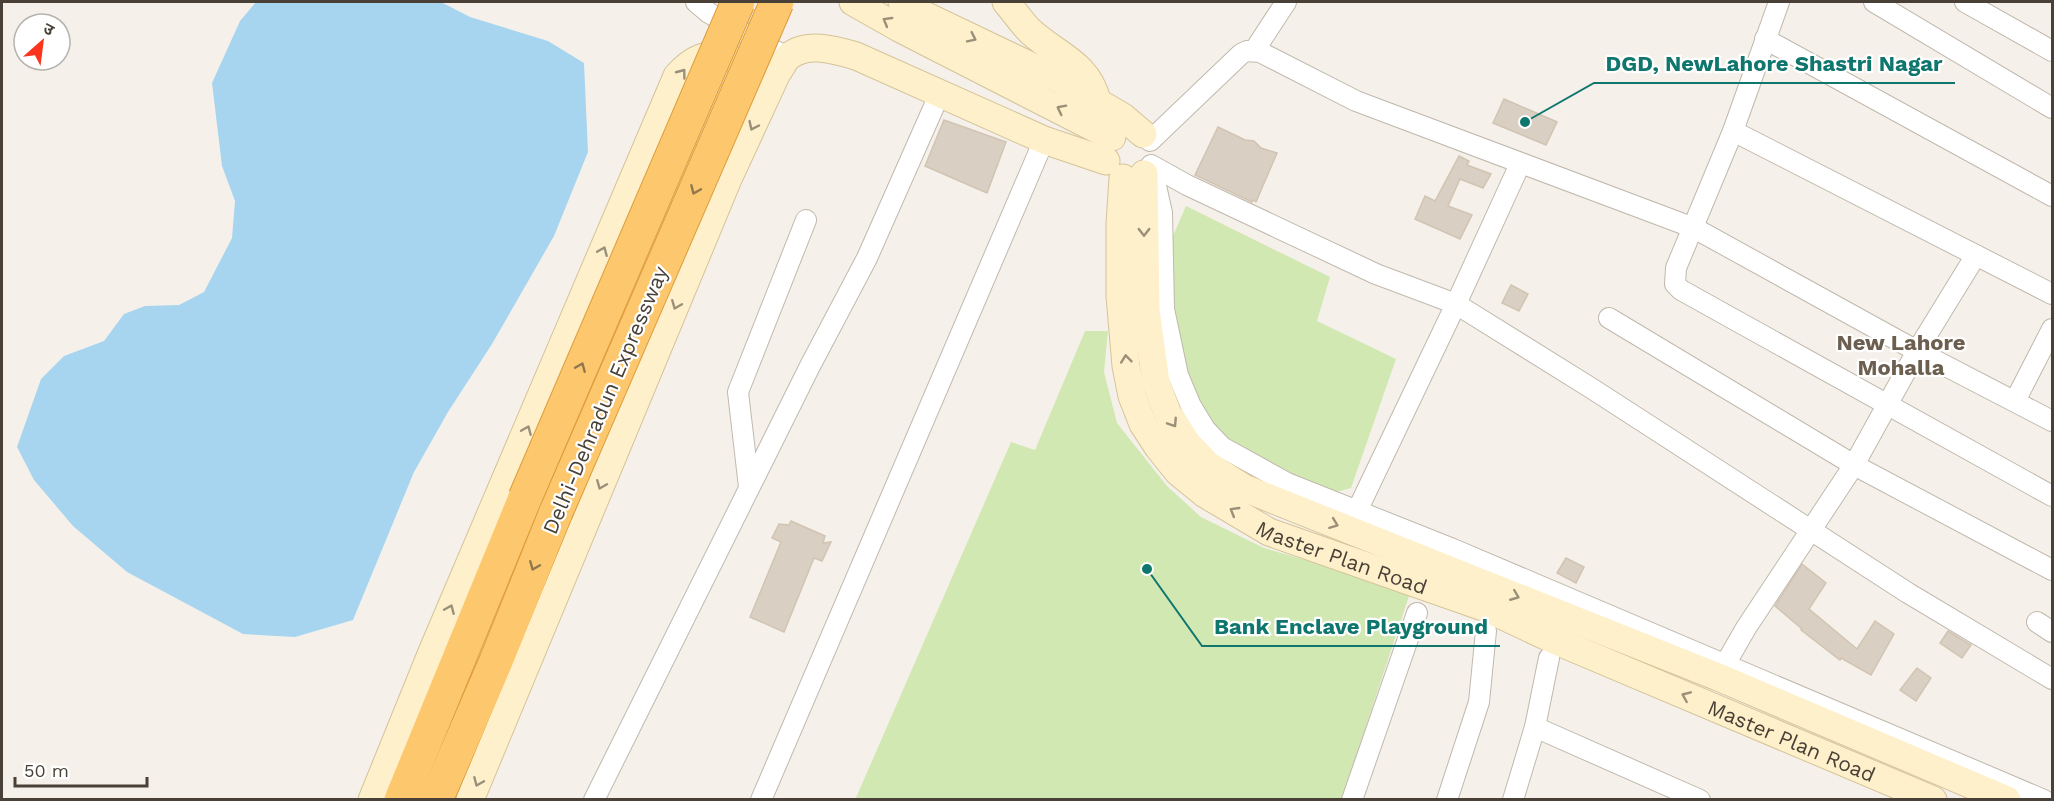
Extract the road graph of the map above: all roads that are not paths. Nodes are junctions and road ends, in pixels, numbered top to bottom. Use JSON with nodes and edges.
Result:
{"nodes":[{"id":1,"x":696,"y":2,"type":"edge"},
{"id":2,"x":738,"y":2,"type":"edge"},
{"id":3,"x":777,"y":2,"type":"edge"},
{"id":4,"x":853,"y":2,"type":"edge"},
{"id":5,"x":902,"y":2,"type":"edge"},
{"id":6,"x":1006,"y":2,"type":"edge"},
{"id":7,"x":1286,"y":2,"type":"edge"},
{"id":8,"x":1779,"y":2,"type":"edge"},
{"id":9,"x":1874,"y":2,"type":"edge"},
{"id":10,"x":1965,"y":2,"type":"edge"},
{"id":11,"x":1986,"y":7,"type":"edge"},
{"id":12,"x":1765,"y":39,"type":"junction"},
{"id":13,"x":1254,"y":51,"type":"junction"},
{"id":14,"x":2052,"y":51,"type":"edge"},
{"id":15,"x":783,"y":65,"type":"junction"},
{"id":16,"x":940,"y":93,"type":"junction"},
{"id":17,"x":1097,"y":101,"type":"junction"},
{"id":18,"x":2052,"y":108,"type":"edge"},
{"id":19,"x":1732,"y":131,"type":"junction"},
{"id":20,"x":1044,"y":140,"type":"junction"},
{"id":21,"x":1133,"y":156,"type":"junction"},
{"id":22,"x":1520,"y":164,"type":"junction"},
{"id":23,"x":2052,"y":196,"type":"edge"},
{"id":24,"x":806,"y":220,"type":"dead end"},
{"id":25,"x":1694,"y":228,"type":"junction"},
{"id":26,"x":1976,"y":255,"type":"junction"},
{"id":27,"x":2052,"y":294,"type":"edge"},
{"id":28,"x":1456,"y":304,"type":"junction"},
{"id":29,"x":1610,"y":318,"type":"dead end"},
{"id":30,"x":2052,"y":329,"type":"edge"},
{"id":31,"x":1917,"y":351,"type":"junction"},
{"id":32,"x":2015,"y":401,"type":"junction"},
{"id":33,"x":1887,"y":405,"type":"junction"},
{"id":34,"x":2052,"y":421,"type":"edge"},
{"id":35,"x":1854,"y":465,"type":"junction"},
{"id":36,"x":749,"y":487,"type":"junction"},
{"id":37,"x":2052,"y":496,"type":"edge"},
{"id":38,"x":1357,"y":511,"type":"junction"},
{"id":39,"x":1811,"y":530,"type":"junction"},
{"id":40,"x":1406,"y":541,"type":"junction"},
{"id":41,"x":2052,"y":570,"type":"edge"},
{"id":42,"x":1417,"y":613,"type":"dead end"},
{"id":43,"x":1486,"y":632,"type":"dead end"},
{"id":44,"x":446,"y":654,"type":"junction"},
{"id":45,"x":1549,"y":658,"type":"dead end"},
{"id":46,"x":1722,"y":670,"type":"junction"},
{"id":47,"x":507,"y":675,"type":"junction"},
{"id":48,"x":2052,"y":679,"type":"edge"},
{"id":49,"x":1535,"y":727,"type":"junction"},
{"id":50,"x":416,"y":728,"type":"junction"},
{"id":51,"x":477,"y":745,"type":"junction"},
{"id":52,"x":372,"y":800,"type":"edge"},
{"id":53,"x":401,"y":800,"type":"edge"},
{"id":54,"x":436,"y":800,"type":"edge"},
{"id":55,"x":470,"y":800,"type":"edge"},
{"id":56,"x":594,"y":800,"type":"edge"},
{"id":57,"x":761,"y":800,"type":"edge"},
{"id":58,"x":1352,"y":800,"type":"edge"},
{"id":59,"x":1447,"y":800,"type":"edge"},
{"id":60,"x":1513,"y":800,"type":"edge"},
{"id":61,"x":1700,"y":800,"type":"edge"},
{"id":62,"x":1933,"y":800,"type":"edge"},
{"id":63,"x":2007,"y":800,"type":"edge"},
{"id":64,"x":2044,"y":800,"type":"edge"}],
"edges":[{"from":1,"to":15,"type":"street"},
{"from":44,"to":2,"type":"highway","name":"Delhi-Dehradun Expressway","one_way":true,"bridge":true},
{"from":3,"to":47,"type":"highway","name":"Delhi-Dehradun Expressway","one_way":true,"bridge":true},
{"from":21,"to":4,"type":"main road","one_way":true},
{"from":5,"to":17,"type":"main road","one_way":true},
{"from":6,"to":17,"type":"main road"},
{"from":7,"to":13,"type":"street"},
{"from":8,"to":12,"type":"street"},
{"from":9,"to":18,"type":"street"},
{"from":10,"to":11,"type":"street"},
{"from":11,"to":14,"type":"street"},
{"from":12,"to":19,"type":"street"},
{"from":12,"to":23,"type":"street"},
{"from":13,"to":21,"type":"street"},
{"from":13,"to":22,"type":"street"},
{"from":15,"to":16,"type":"main road"},
{"from":44,"to":15,"type":"main road","one_way":true},
{"from":15,"to":47,"type":"main road","one_way":true},
{"from":16,"to":20,"type":"main road"},
{"from":16,"to":36,"type":"street"},
{"from":17,"to":21,"type":"main road"},
{"from":19,"to":25,"type":"street"},
{"from":19,"to":26,"type":"street"},
{"from":20,"to":21,"type":"main road"},
{"from":20,"to":57,"type":"street"},
{"from":21,"to":28,"type":"street"},
{"from":21,"to":38,"type":"street"},
{"from":21,"to":40,"type":"main road","one_way":true},
{"from":62,"to":21,"type":"main road","name":"Master Plan Road","one_way":true},
{"from":22,"to":25,"type":"street"},
{"from":22,"to":28,"type":"street"},
{"from":24,"to":36,"type":"street"},
{"from":25,"to":31,"type":"street"},
{"from":25,"to":33,"type":"street"},
{"from":26,"to":27,"type":"street"},
{"from":26,"to":31,"type":"street"},
{"from":28,"to":38,"type":"street"},
{"from":28,"to":39,"type":"street"},
{"from":29,"to":35,"type":"street"},
{"from":30,"to":32,"type":"street"},
{"from":31,"to":32,"type":"street"},
{"from":31,"to":33,"type":"street"},
{"from":32,"to":34,"type":"street"},
{"from":33,"to":35,"type":"street"},
{"from":33,"to":37,"type":"street"},
{"from":35,"to":39,"type":"street"},
{"from":35,"to":41,"type":"street"},
{"from":36,"to":56,"type":"street"},
{"from":38,"to":40,"type":"street"},
{"from":39,"to":46,"type":"street"},
{"from":39,"to":48,"type":"street"},
{"from":40,"to":46,"type":"main road"},
{"from":42,"to":58,"type":"street"},
{"from":43,"to":59,"type":"street"},
{"from":44,"to":50,"type":"highway","name":"Delhi-Dehradun Expressway"},
{"from":44,"to":50,"type":"main road"},
{"from":45,"to":49,"type":"street"},
{"from":46,"to":63,"type":"main road"},
{"from":46,"to":64,"type":"street"},
{"from":47,"to":51,"type":"highway","name":"Delhi-Dehradun Expressway"},
{"from":47,"to":51,"type":"main road"},
{"from":49,"to":60,"type":"street"},
{"from":49,"to":61,"type":"street"},
{"from":50,"to":52,"type":"main road"},
{"from":50,"to":53,"type":"highway","name":"Delhi-Dehradun Expressway"},
{"from":51,"to":54,"type":"highway","name":"Delhi-Dehradun Expressway"},
{"from":51,"to":55,"type":"main road","one_way":true}]}
